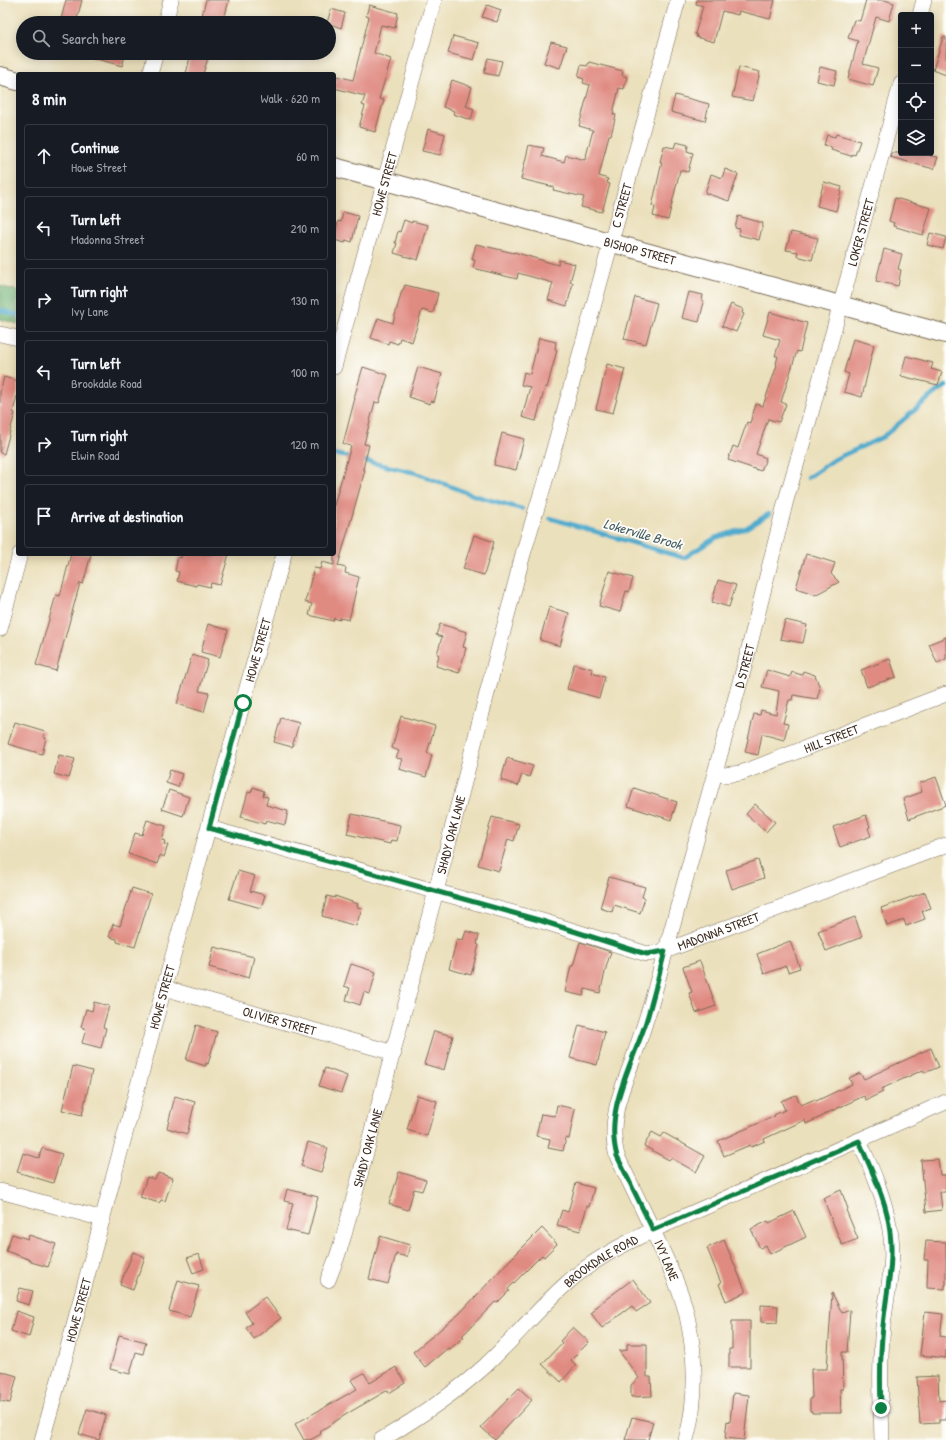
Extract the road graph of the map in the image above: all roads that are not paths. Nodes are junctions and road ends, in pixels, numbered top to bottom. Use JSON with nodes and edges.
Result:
{"nodes":[{"id":1,"x":171,"y":0,"type":"edge"},
{"id":2,"x":434,"y":0,"type":"edge"},
{"id":3,"x":678,"y":0,"type":"edge"},
{"id":4,"x":924,"y":0,"type":"edge"},
{"id":5,"x":921,"y":12,"type":"edge"},
{"id":6,"x":167,"y":16,"type":"edge"},
{"id":7,"x":154,"y":60,"type":"edge"},
{"id":8,"x":151,"y":72,"type":"edge"},
{"id":9,"x":0,"y":76,"type":"edge"},
{"id":10,"x":16,"y":80,"type":"edge"},
{"id":11,"x":898,"y":95,"type":"edge"},
{"id":12,"x":336,"y":168,"type":"edge"},
{"id":13,"x":384,"y":181,"type":"junction"},
{"id":14,"x":612,"y":243,"type":"junction"},
{"id":15,"x":840,"y":306,"type":"junction"},
{"id":16,"x":0,"y":334,"type":"edge"},
{"id":17,"x":946,"y":334,"type":"edge"},
{"id":18,"x":16,"y":338,"type":"edge"},
{"id":19,"x":336,"y":360,"type":"edge"},
{"id":20,"x":820,"y":379,"type":"joint"},
{"id":21,"x":546,"y":482,"type":"joint"},
{"id":22,"x":19,"y":556,"type":"edge"},
{"id":23,"x":283,"y":556,"type":"edge"},
{"id":24,"x":0,"y":629,"type":"edge"},
{"id":25,"x":946,"y":694,"type":"edge"},
{"id":26,"x":715,"y":773,"type":"junction"},
{"id":27,"x":209,"y":828,"type":"junction"},
{"id":28,"x":946,"y":845,"type":"edge"},
{"id":29,"x":436,"y":891,"type":"junction"},
{"id":30,"x":665,"y":951,"type":"junction"},
{"id":31,"x":164,"y":988,"type":"junction"},
{"id":32,"x":394,"y":1053,"type":"junction"},
{"id":33,"x":946,"y":1102,"type":"edge"},
{"id":34,"x":859,"y":1141,"type":"junction"},
{"id":35,"x":0,"y":1191,"type":"edge"},
{"id":36,"x":103,"y":1219,"type":"junction"},
{"id":37,"x":653,"y":1230,"type":"junction"},
{"id":38,"x":328,"y":1280,"type":"dead end"},
{"id":39,"x":42,"y":1440,"type":"edge"},
{"id":40,"x":381,"y":1440,"type":"edge"},
{"id":41,"x":686,"y":1440,"type":"edge"},
{"id":42,"x":882,"y":1440,"type":"edge"}],
"edges":[{"from":1,"to":6,"type":"street"},
{"from":2,"to":13,"type":"street","name":"HOWE STREET"},
{"from":3,"to":14,"type":"street","name":"C STREET"},
{"from":4,"to":5,"type":"street"},
{"from":7,"to":8,"type":"street"},
{"from":9,"to":10,"type":"street"},
{"from":11,"to":15,"type":"street","name":"LOKER STREET"},
{"from":12,"to":13,"type":"street","name":"BISHOP STREET"},
{"from":13,"to":14,"type":"street","name":"BISHOP STREET"},
{"from":13,"to":19,"type":"street","name":"HOWE STREET"},
{"from":14,"to":15,"type":"street","name":"BISHOP STREET"},
{"from":14,"to":21,"type":"street","name":"C STREET"},
{"from":15,"to":17,"type":"street","name":"BISHOP STREET"},
{"from":15,"to":20,"type":"street","name":"LOKER STREET"},
{"from":16,"to":18,"type":"street"},
{"from":20,"to":26,"type":"street","name":"D STREET"},
{"from":21,"to":29,"type":"street","name":"SHADY OAK LANE"},
{"from":22,"to":24,"type":"street"},
{"from":23,"to":27,"type":"street","name":"HOWE STREET"},
{"from":25,"to":26,"type":"street","name":"HILL STREET"},
{"from":26,"to":30,"type":"street","name":"D STREET"},
{"from":27,"to":29,"type":"street","name":"MADONNA STREET"},
{"from":27,"to":31,"type":"street","name":"HOWE STREET"},
{"from":28,"to":30,"type":"street","name":"MADONNA STREET"},
{"from":29,"to":30,"type":"street","name":"MADONNA STREET"},
{"from":29,"to":32,"type":"street","name":"SHADY OAK LANE"},
{"from":30,"to":37,"type":"street","name":"IVY LANE"},
{"from":31,"to":32,"type":"street","name":"OLIVIER STREET"},
{"from":31,"to":36,"type":"street","name":"HOWE STREET"},
{"from":32,"to":38,"type":"street","name":"SHADY OAK LANE"},
{"from":33,"to":34,"type":"street","name":"BROOKDALE ROAD"},
{"from":34,"to":37,"type":"street","name":"BROOKDALE ROAD"},
{"from":34,"to":42,"type":"street"},
{"from":35,"to":36,"type":"street"},
{"from":36,"to":39,"type":"street","name":"HOWE STREET"},
{"from":37,"to":40,"type":"street","name":"BROOKDALE ROAD"},
{"from":37,"to":41,"type":"street","name":"IVY LANE"}]}
